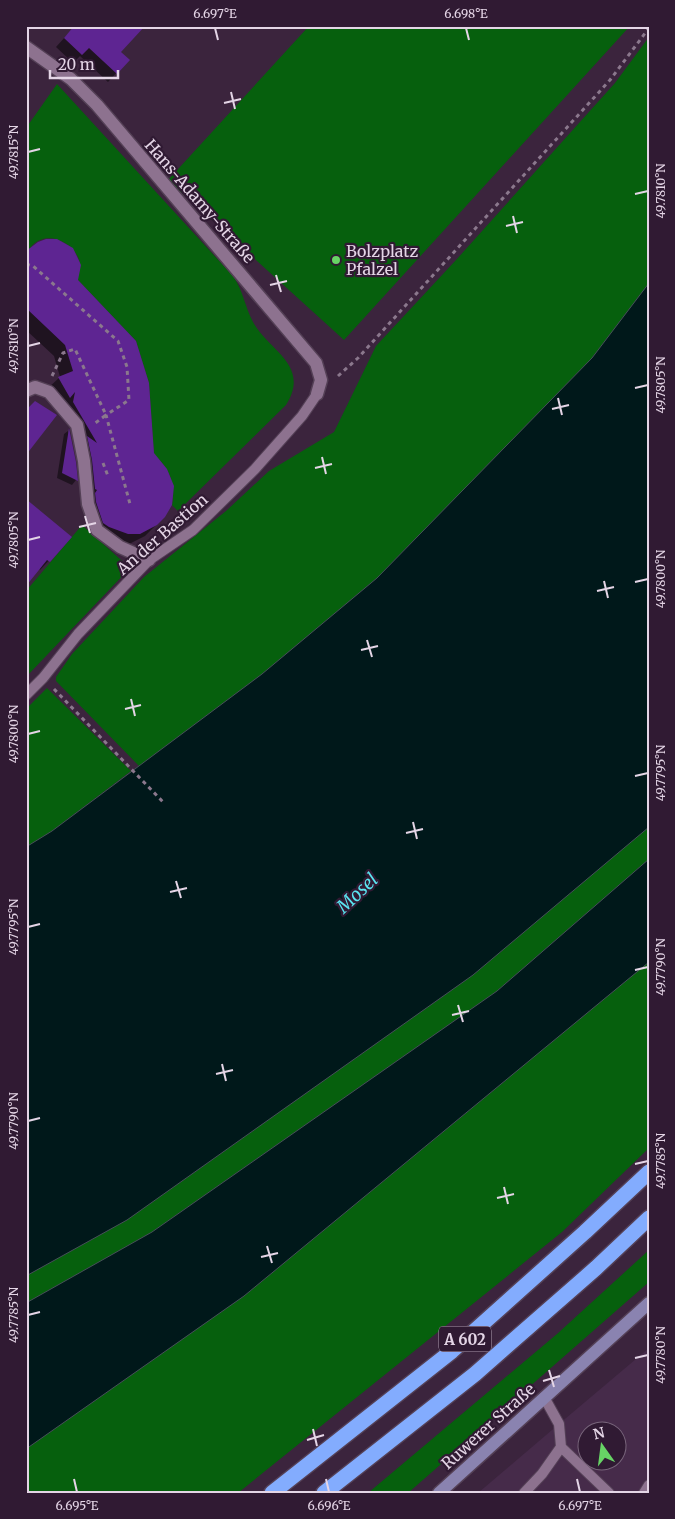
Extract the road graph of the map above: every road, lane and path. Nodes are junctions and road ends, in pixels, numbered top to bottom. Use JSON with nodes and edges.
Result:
{"nodes":[{"id":1,"x":649,"y":28,"type":"edge"},
{"id":2,"x":26,"y":48,"type":"edge"},
{"id":3,"x":26,"y":264,"type":"edge"},
{"id":4,"x":26,"y":391,"type":"edge"},
{"id":5,"x":49,"y":392,"type":"junction"},
{"id":6,"x":317,"y":394,"type":"junction"},
{"id":7,"x":106,"y":415,"type":"junction"},
{"id":8,"x":92,"y":425,"type":"dead end"},
{"id":9,"x":102,"y":459,"type":"dead end"},
{"id":10,"x":108,"y":476,"type":"dead end"},
{"id":11,"x":130,"y":504,"type":"dead end"},
{"id":12,"x":149,"y":560,"type":"junction"},
{"id":13,"x":43,"y":678,"type":"junction"},
{"id":14,"x":26,"y":695,"type":"edge"},
{"id":15,"x":165,"y":804,"type":"dead end"},
{"id":16,"x":649,"y":1172,"type":"edge"},
{"id":17,"x":649,"y":1218,"type":"edge"},
{"id":18,"x":649,"y":1303,"type":"edge"},
{"id":19,"x":544,"y":1397,"type":"junction"},
{"id":20,"x":561,"y":1446,"type":"junction"},
{"id":21,"x":649,"y":1485,"type":"edge"},
{"id":22,"x":272,"y":1493,"type":"edge"},
{"id":23,"x":324,"y":1493,"type":"edge"},
{"id":24,"x":439,"y":1493,"type":"edge"},
{"id":25,"x":524,"y":1493,"type":"edge"},
{"id":26,"x":609,"y":1493,"type":"edge"},
{"id":27,"x":644,"y":1493,"type":"edge"}],
"edges":[{"from":1,"to":6,"type":"path"},
{"from":2,"to":6,"type":"street","name":"Hans-Adamy-Straße"},
{"from":3,"to":7,"type":"path"},
{"from":4,"to":5,"type":"street"},
{"from":5,"to":7,"type":"path"},
{"from":5,"to":12,"type":"street"},
{"from":6,"to":12,"type":"lane","name":"An der Bastion"},
{"from":7,"to":8,"type":"path"},
{"from":7,"to":11,"type":"path"},
{"from":9,"to":10,"type":"path"},
{"from":12,"to":13,"type":"lane","name":"An der Bastion"},
{"from":13,"to":14,"type":"lane","name":"An der Bastion"},
{"from":13,"to":15,"type":"path"},
{"from":16,"to":22,"type":"highway","number":"A 602"},
{"from":17,"to":23,"type":"highway","number":"A 602"},
{"from":18,"to":19,"type":"main road","name":"Ruwerer Straße"},
{"from":19,"to":20,"type":"lane"},
{"from":19,"to":24,"type":"main road","name":"Ruwerer Straße"},
{"from":20,"to":25,"type":"lane"},
{"from":20,"to":26,"type":"lane"},
{"from":21,"to":27,"type":"lane"}]}
